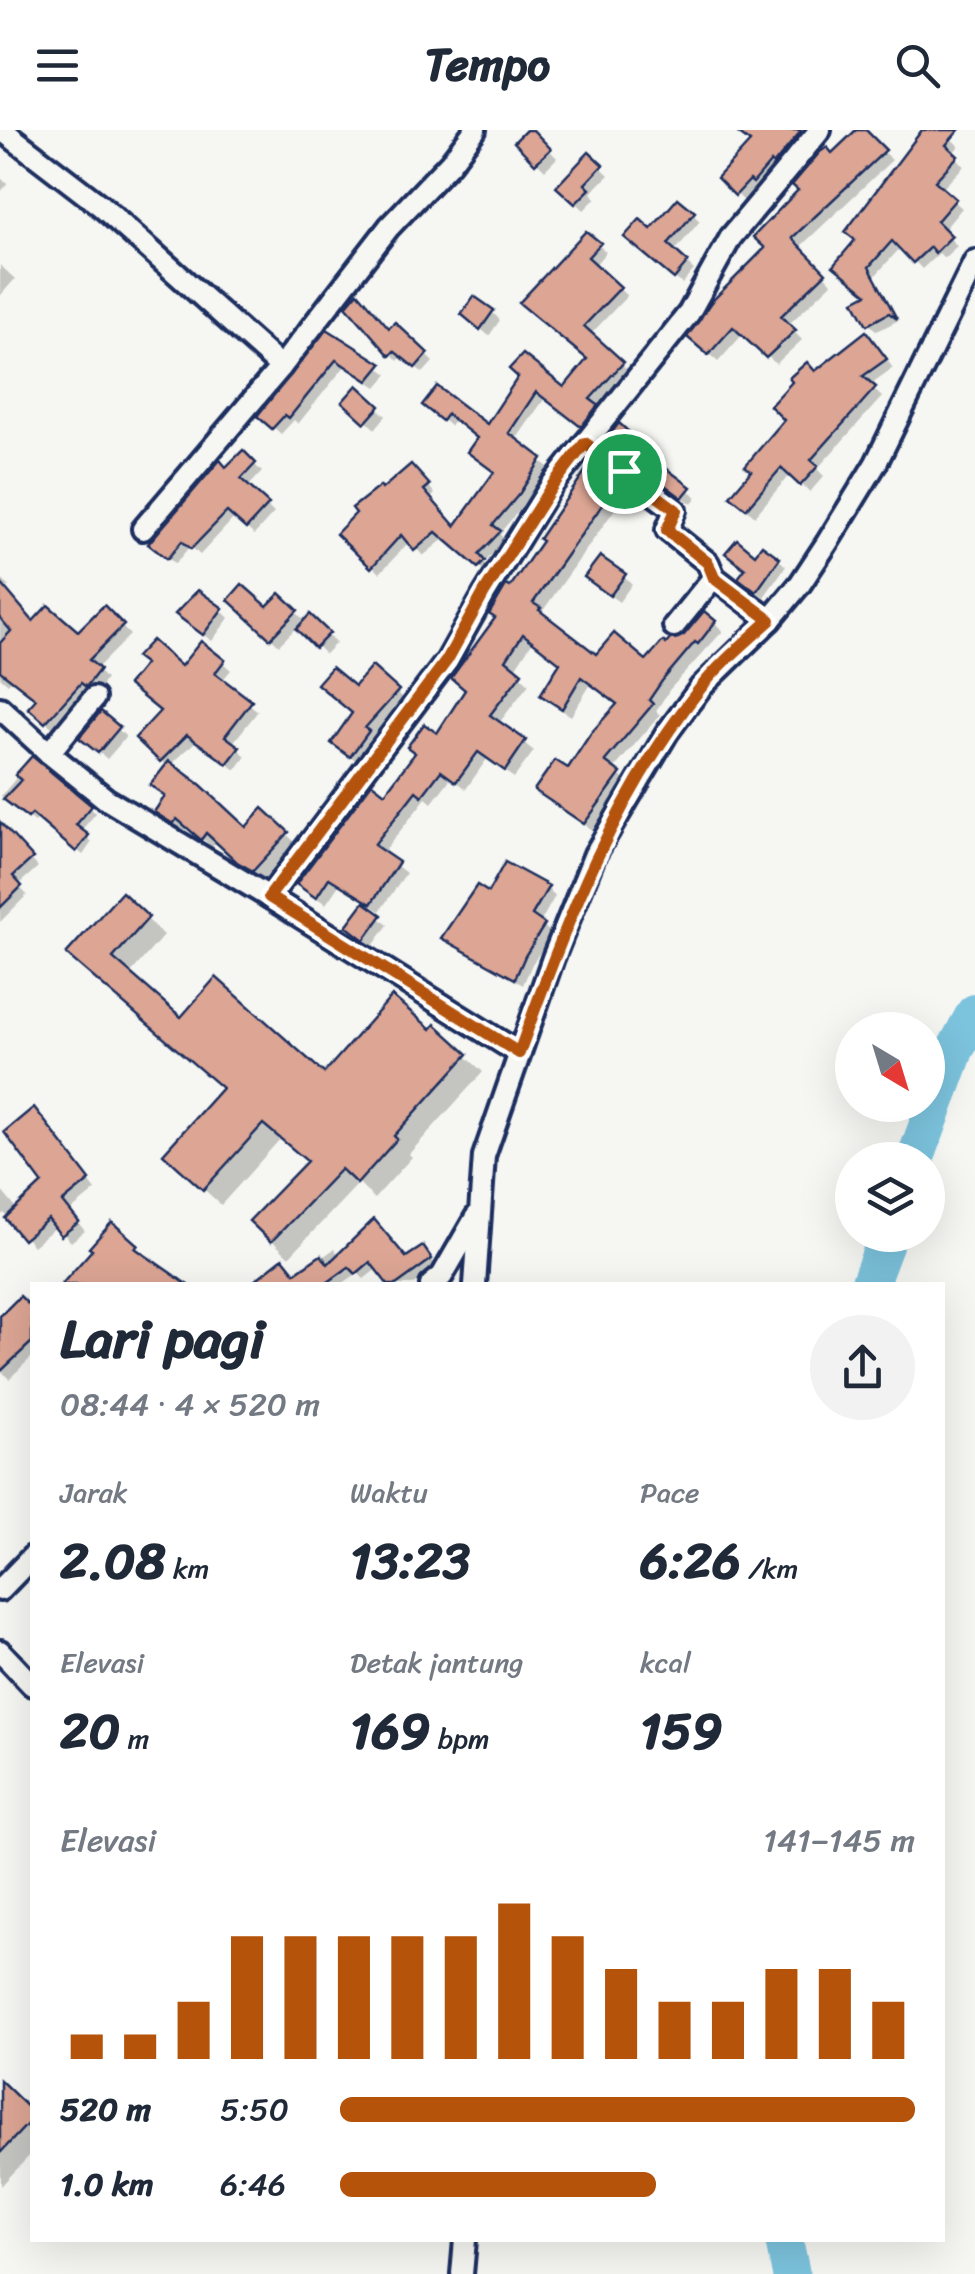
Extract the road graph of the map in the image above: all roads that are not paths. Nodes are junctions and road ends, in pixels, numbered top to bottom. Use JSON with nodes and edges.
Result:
{"nodes":[{"id":1,"x":2,"y":130,"type":"edge"},
{"id":2,"x":475,"y":130,"type":"edge"},
{"id":3,"x":820,"y":130,"type":"edge"},
{"id":4,"x":975,"y":261,"type":"edge"},
{"id":5,"x":280,"y":367,"type":"junction"},
{"id":6,"x":585,"y":443,"type":"junction"},
{"id":7,"x":142,"y":528,"type":"dead end"},
{"id":8,"x":714,"y":578,"type":"junction"},
{"id":9,"x":770,"y":620,"type":"junction"},
{"id":10,"x":674,"y":626,"type":"dead end"},
{"id":11,"x":94,"y":698,"type":"dead end"},
{"id":12,"x":0,"y":708,"type":"edge"},
{"id":13,"x":49,"y":754,"type":"junction"},
{"id":14,"x":269,"y":897,"type":"junction"},
{"id":15,"x":519,"y":1053,"type":"junction"},
{"id":16,"x":478,"y":1214,"type":"junction"},
{"id":17,"x":435,"y":1282,"type":"edge"},
{"id":18,"x":475,"y":1282,"type":"edge"},
{"id":19,"x":30,"y":1559,"type":"edge"},
{"id":20,"x":0,"y":1590,"type":"edge"},
{"id":21,"x":0,"y":1651,"type":"edge"},
{"id":22,"x":30,"y":1683,"type":"edge"},
{"id":23,"x":465,"y":2242,"type":"edge"},
{"id":24,"x":462,"y":2274,"type":"edge"}],
"edges":[{"from":1,"to":5,"type":"street"},
{"from":2,"to":5,"type":"street"},
{"from":3,"to":6,"type":"street"},
{"from":4,"to":9,"type":"street"},
{"from":5,"to":7,"type":"street"},
{"from":6,"to":8,"type":"street"},
{"from":6,"to":14,"type":"street"},
{"from":8,"to":9,"type":"street"},
{"from":8,"to":10,"type":"street"},
{"from":9,"to":15,"type":"street"},
{"from":11,"to":13,"type":"street"},
{"from":12,"to":13,"type":"street"},
{"from":13,"to":14,"type":"street"},
{"from":14,"to":15,"type":"street"},
{"from":15,"to":16,"type":"street"},
{"from":16,"to":17,"type":"street"},
{"from":16,"to":18,"type":"street"},
{"from":19,"to":20,"type":"street"},
{"from":21,"to":22,"type":"street"},
{"from":23,"to":24,"type":"street"}]}
